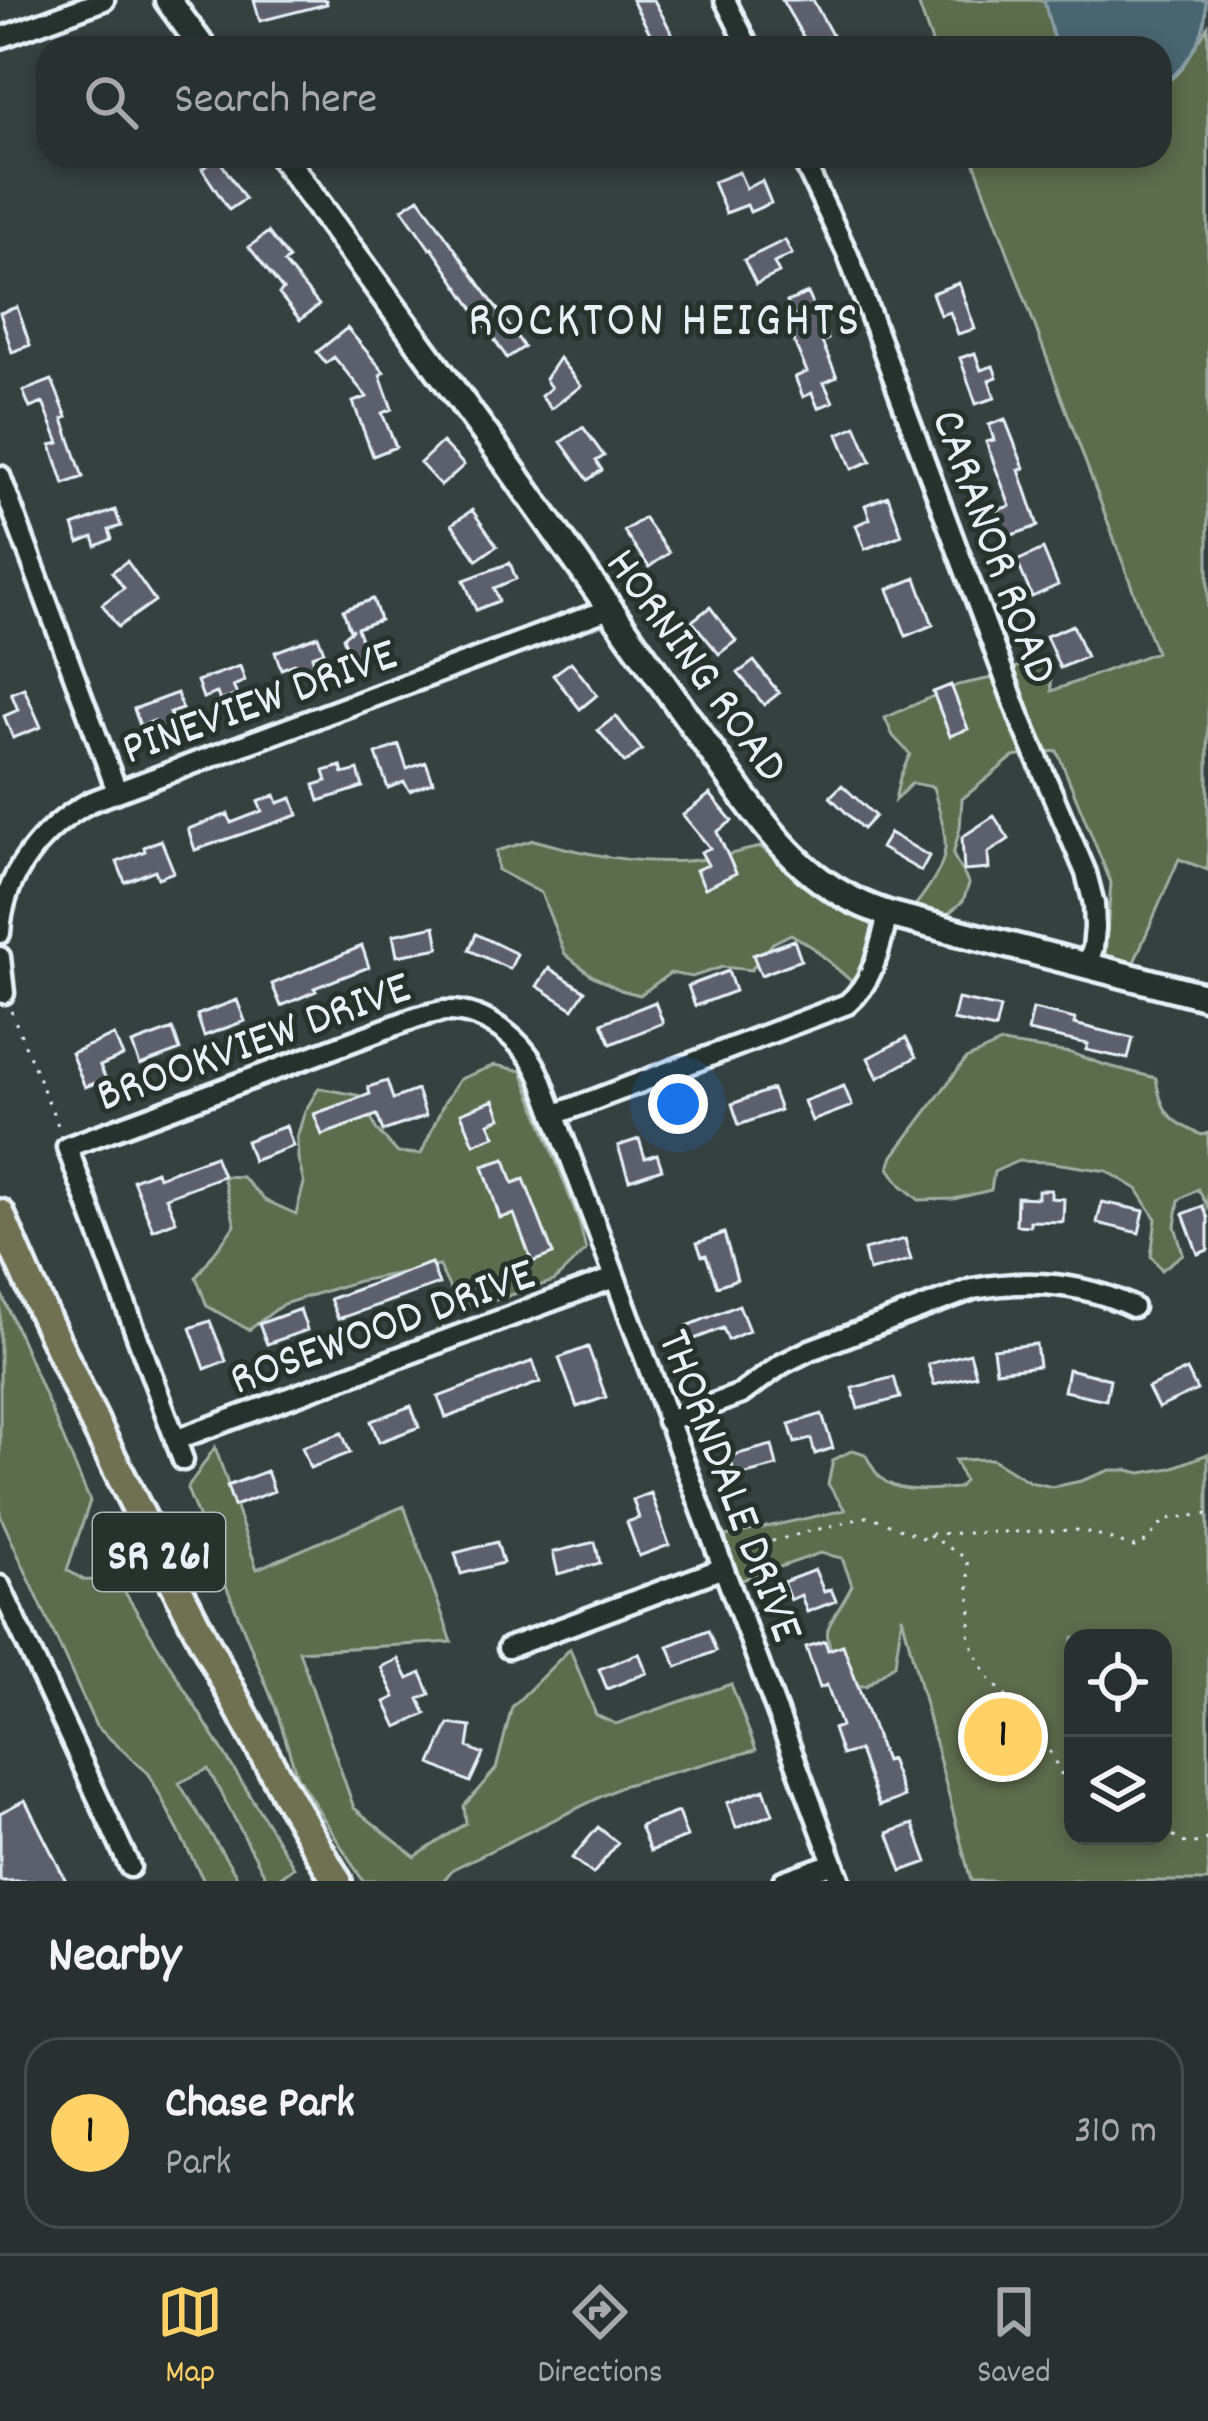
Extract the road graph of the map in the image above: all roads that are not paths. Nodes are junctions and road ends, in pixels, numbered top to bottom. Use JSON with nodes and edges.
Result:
{"nodes":[{"id":1,"x":104,"y":0,"type":"edge"},
{"id":2,"x":168,"y":0,"type":"edge"},
{"id":3,"x":725,"y":0,"type":"edge"},
{"id":4,"x":194,"y":36,"type":"edge"},
{"id":5,"x":742,"y":36,"type":"edge"},
{"id":6,"x":0,"y":38,"type":"edge"},
{"id":7,"x":291,"y":168,"type":"edge"},
{"id":8,"x":807,"y":168,"type":"edge"},
{"id":9,"x":0,"y":476,"type":"edge"},
{"id":10,"x":609,"y":609,"type":"junction"},
{"id":11,"x":117,"y":791,"type":"junction"},
{"id":12,"x":888,"y":914,"type":"junction"},
{"id":13,"x":0,"y":933,"type":"edge"},
{"id":14,"x":0,"y":957,"type":"edge"},
{"id":15,"x":1088,"y":965,"type":"junction"},
{"id":16,"x":4,"y":993,"type":"road end"},
{"id":17,"x":1208,"y":997,"type":"edge"},
{"id":18,"x":554,"y":1115,"type":"junction"},
{"id":19,"x":0,"y":1214,"type":"edge"},
{"id":20,"x":614,"y":1278,"type":"junction"},
{"id":21,"x":1132,"y":1307,"type":"dead end"},
{"id":22,"x":667,"y":1421,"type":"junction"},
{"id":23,"x":175,"y":1440,"type":"junction"},
{"id":24,"x":183,"y":1460,"type":"dead end"},
{"id":25,"x":728,"y":1560,"type":"junction"},
{"id":26,"x":0,"y":1586,"type":"edge"},
{"id":27,"x":508,"y":1648,"type":"dead end"},
{"id":28,"x":130,"y":1867,"type":"dead end"},
{"id":29,"x":837,"y":1872,"type":"edge"},
{"id":30,"x":337,"y":1881,"type":"edge"},
{"id":31,"x":783,"y":1881,"type":"edge"}],
"edges":[{"from":1,"to":6,"type":"street"},
{"from":2,"to":4,"type":"street"},
{"from":3,"to":5,"type":"street"},
{"from":7,"to":10,"type":"street","name":"HORNING ROAD"},
{"from":8,"to":15,"type":"street","name":"CARANOR ROAD"},
{"from":9,"to":11,"type":"street"},
{"from":10,"to":11,"type":"street","name":"PINEVIEW DRIVE"},
{"from":10,"to":12,"type":"street","name":"HORNING ROAD"},
{"from":11,"to":13,"type":"street","name":"PINEVIEW DRIVE"},
{"from":12,"to":15,"type":"street","name":"HORNING ROAD"},
{"from":12,"to":18,"type":"street"},
{"from":14,"to":16,"type":"street"},
{"from":15,"to":17,"type":"street","name":"HORNING ROAD"},
{"from":18,"to":20,"type":"street","name":"THORNDALE DRIVE"},
{"from":18,"to":23,"type":"street","name":"BROOKVIEW DRIVE"},
{"from":19,"to":30,"type":"main road","number":"SR 261"},
{"from":20,"to":22,"type":"street","name":"THORNDALE DRIVE"},
{"from":20,"to":23,"type":"street","name":"ROSEWOOD DRIVE"},
{"from":21,"to":22,"type":"street"},
{"from":22,"to":25,"type":"street","name":"THORNDALE DRIVE"},
{"from":23,"to":24,"type":"street"},
{"from":25,"to":27,"type":"street"},
{"from":25,"to":29,"type":"street","name":"THORNDALE DRIVE"},
{"from":26,"to":28,"type":"street"},
{"from":29,"to":31,"type":"street"}]}
